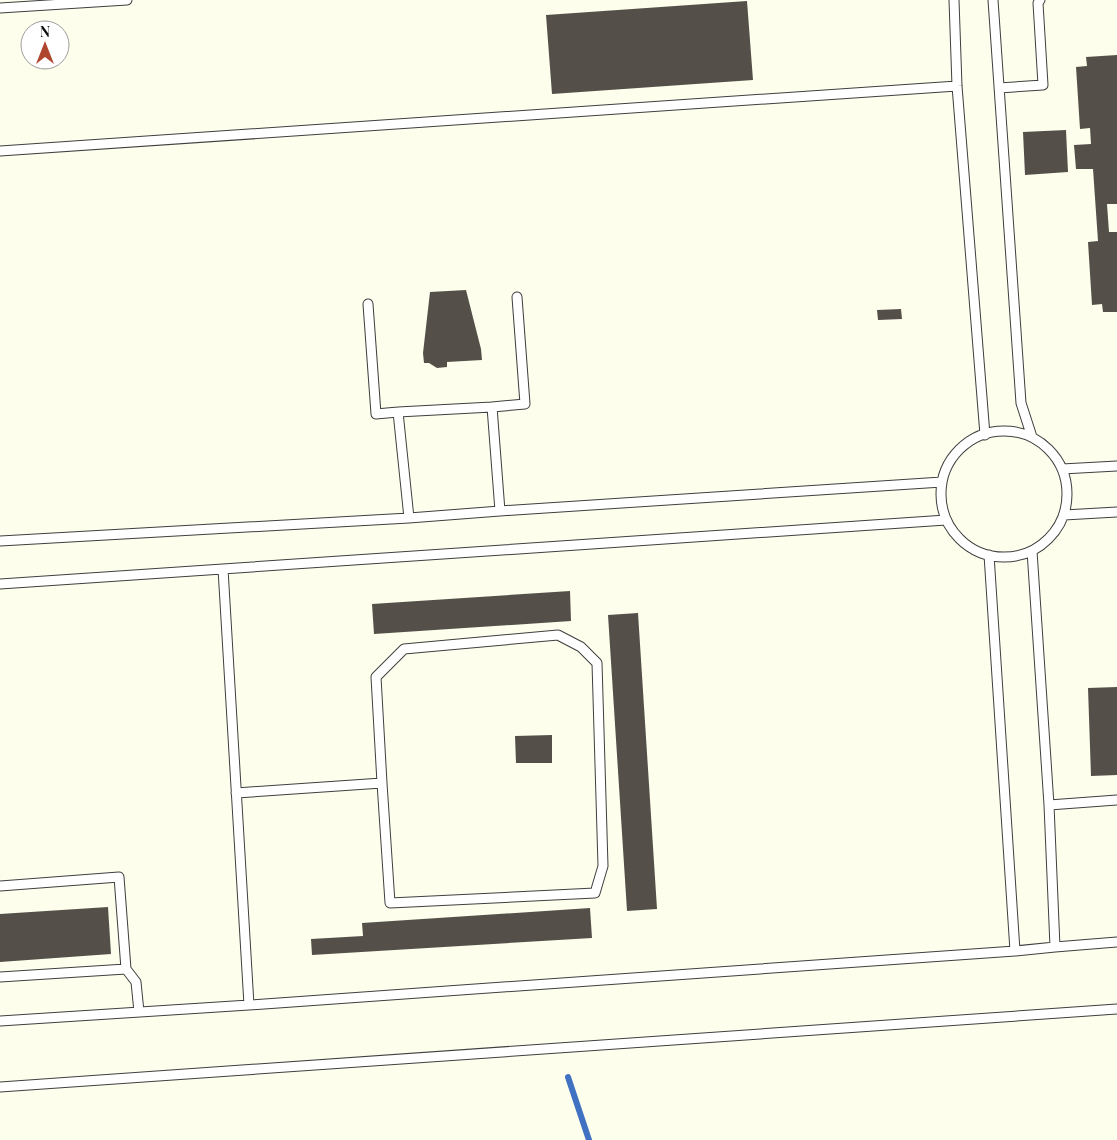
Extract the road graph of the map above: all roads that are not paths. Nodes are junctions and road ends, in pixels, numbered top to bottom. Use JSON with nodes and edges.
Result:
{"nodes":[{"id":1,"x":127,"y":0,"type":"edge"},
{"id":2,"x":954,"y":0,"type":"edge"},
{"id":3,"x":993,"y":0,"type":"edge"},
{"id":4,"x":1040,"y":0,"type":"edge"},
{"id":5,"x":0,"y":8,"type":"edge"},
{"id":6,"x":957,"y":86,"type":"junction"},
{"id":7,"x":999,"y":88,"type":"junction"},
{"id":8,"x":0,"y":151,"type":"edge"},
{"id":9,"x":517,"y":296,"type":"dead end"},
{"id":10,"x":368,"y":304,"type":"dead end"},
{"id":11,"x":492,"y":407,"type":"junction"},
{"id":12,"x":398,"y":412,"type":"junction"},
{"id":13,"x":985,"y":435,"type":"junction"},
{"id":14,"x":1032,"y":437,"type":"junction"},
{"id":15,"x":1117,"y":466,"type":"edge"},
{"id":16,"x":1062,"y":468,"type":"junction"},
{"id":17,"x":942,"y":482,"type":"junction"},
{"id":18,"x":500,"y":511,"type":"junction"},
{"id":19,"x":1117,"y":512,"type":"edge"},
{"id":20,"x":1064,"y":515,"type":"junction"},
{"id":21,"x":408,"y":518,"type":"junction"},
{"id":22,"x":946,"y":520,"type":"junction"},
{"id":23,"x":0,"y":541,"type":"edge"},
{"id":24,"x":1032,"y":551,"type":"junction"},
{"id":25,"x":989,"y":555,"type":"junction"},
{"id":26,"x":222,"y":569,"type":"junction"},
{"id":27,"x":0,"y":584,"type":"edge"},
{"id":28,"x":382,"y":783,"type":"junction"},
{"id":29,"x":236,"y":793,"type":"junction"},
{"id":30,"x":1117,"y":800,"type":"edge"},
{"id":31,"x":1048,"y":804,"type":"junction"},
{"id":32,"x":0,"y":886,"type":"edge"},
{"id":33,"x":1117,"y":942,"type":"edge"},
{"id":34,"x":1056,"y":947,"type":"junction"},
{"id":35,"x":1015,"y":951,"type":"junction"},
{"id":36,"x":126,"y":969,"type":"junction"},
{"id":37,"x":0,"y":977,"type":"edge"},
{"id":38,"x":249,"y":1005,"type":"junction"},
{"id":39,"x":1117,"y":1009,"type":"edge"},
{"id":40,"x":139,"y":1012,"type":"junction"},
{"id":41,"x":0,"y":1021,"type":"edge"},
{"id":42,"x":0,"y":1087,"type":"edge"}],
"edges":[{"from":1,"to":5,"type":"lane"},
{"from":2,"to":6,"type":"lane"},
{"from":3,"to":7,"type":"lane"},
{"from":4,"to":7,"type":"lane"},
{"from":6,"to":8,"type":"lane"},
{"from":6,"to":13,"type":"lane"},
{"from":7,"to":14,"type":"lane"},
{"from":9,"to":11,"type":"lane"},
{"from":10,"to":12,"type":"lane"},
{"from":11,"to":12,"type":"lane"},
{"from":11,"to":18,"type":"lane"},
{"from":12,"to":21,"type":"lane"},
{"from":13,"to":14,"type":"lane"},
{"from":13,"to":17,"type":"lane"},
{"from":14,"to":16,"type":"lane"},
{"from":15,"to":16,"type":"lane"},
{"from":16,"to":20,"type":"lane"},
{"from":17,"to":18,"type":"lane"},
{"from":17,"to":22,"type":"lane"},
{"from":18,"to":21,"type":"lane"},
{"from":19,"to":20,"type":"lane"},
{"from":20,"to":24,"type":"lane"},
{"from":21,"to":23,"type":"lane"},
{"from":22,"to":25,"type":"lane"},
{"from":22,"to":26,"type":"lane"},
{"from":24,"to":25,"type":"lane"},
{"from":24,"to":31,"type":"lane"},
{"from":25,"to":35,"type":"lane"},
{"from":26,"to":27,"type":"lane"},
{"from":26,"to":29,"type":"lane"},
{"from":28,"to":28,"type":"lane"},
{"from":28,"to":29,"type":"lane"},
{"from":29,"to":38,"type":"lane"},
{"from":30,"to":31,"type":"lane"},
{"from":31,"to":34,"type":"lane"},
{"from":32,"to":36,"type":"lane"},
{"from":33,"to":34,"type":"lane"},
{"from":34,"to":35,"type":"lane"},
{"from":35,"to":38,"type":"lane"},
{"from":36,"to":37,"type":"lane"},
{"from":36,"to":40,"type":"lane"},
{"from":38,"to":40,"type":"lane"},
{"from":39,"to":42,"type":"lane"},
{"from":40,"to":41,"type":"lane"}]}
